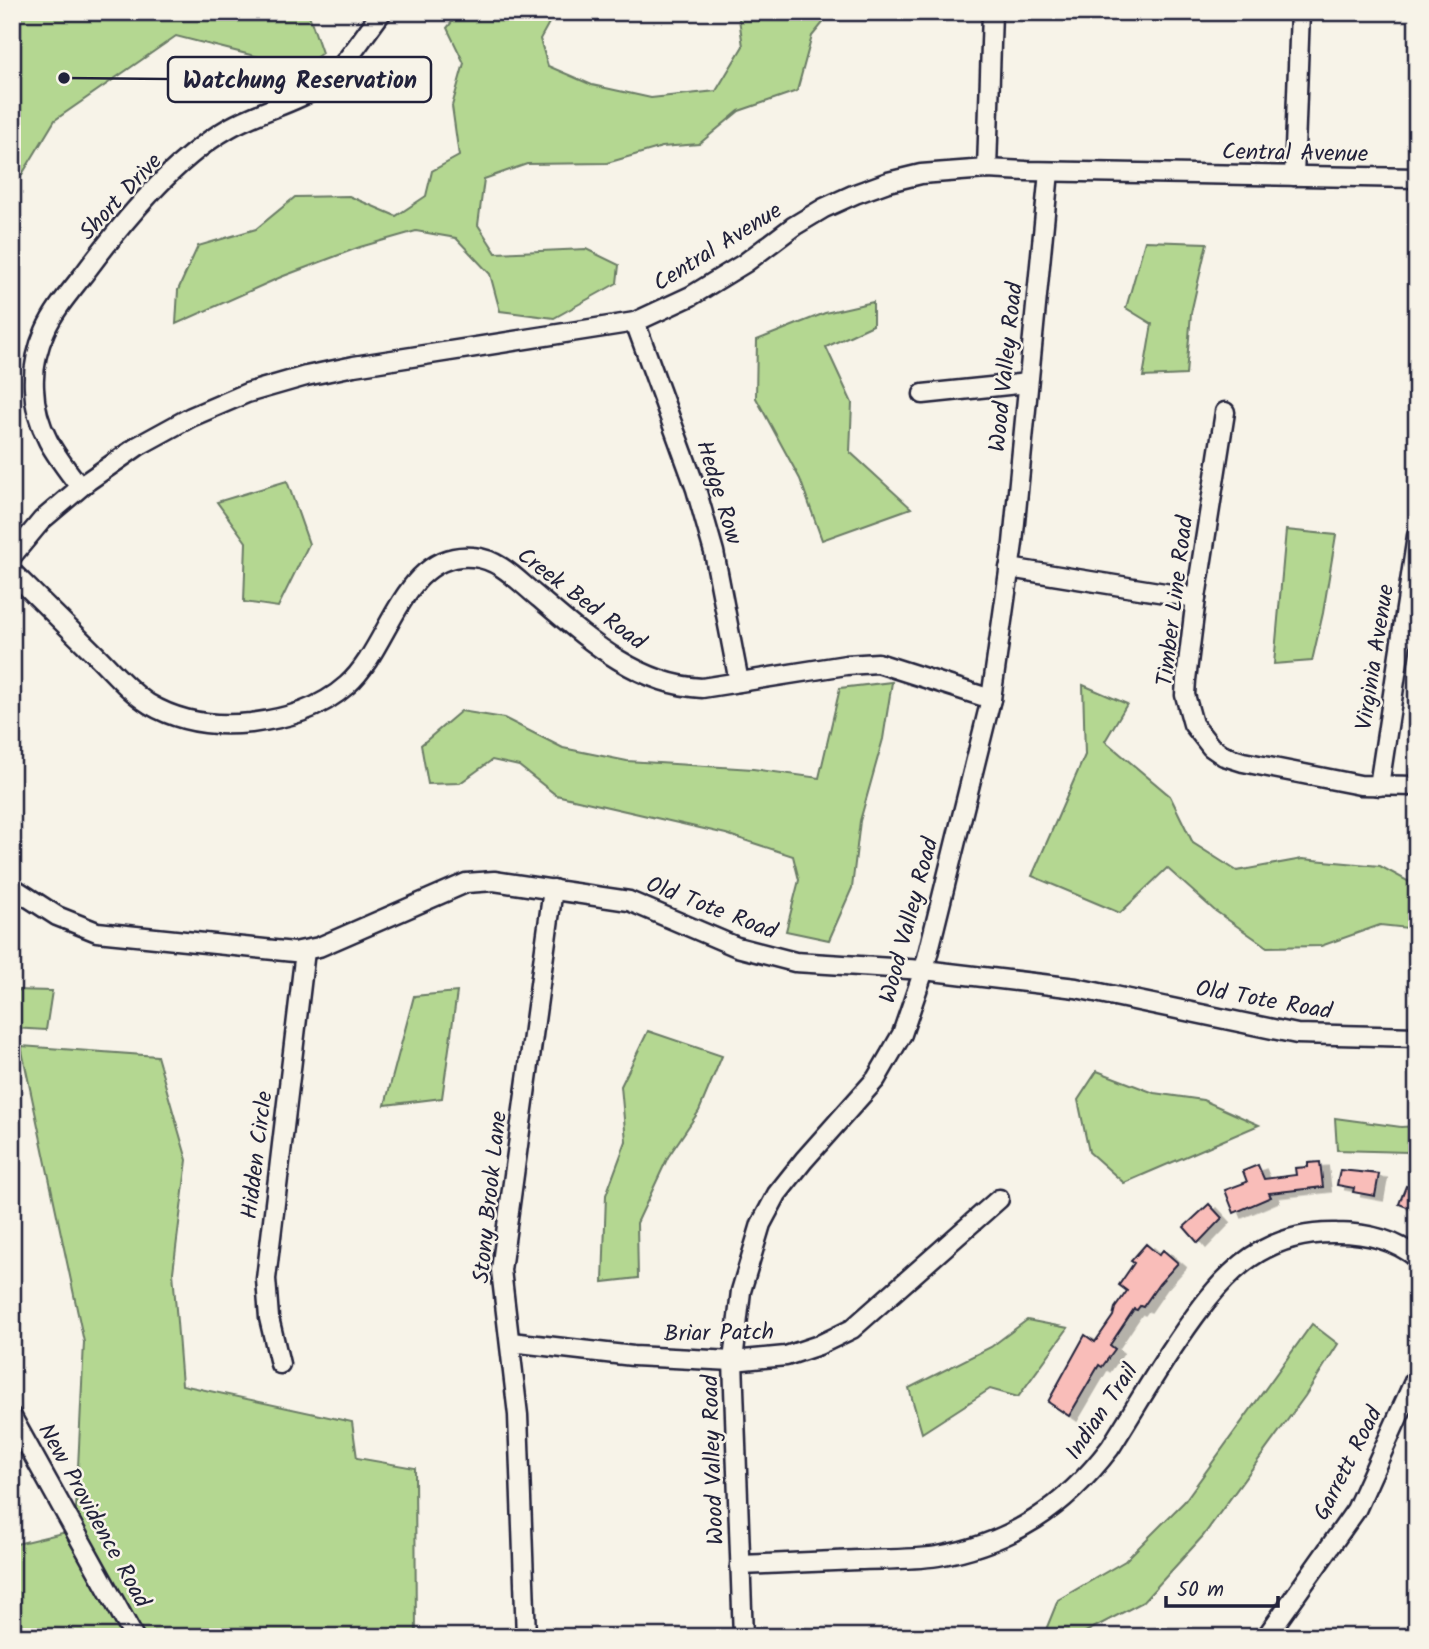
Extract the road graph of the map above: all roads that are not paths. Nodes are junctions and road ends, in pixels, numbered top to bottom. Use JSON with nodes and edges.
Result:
{"nodes":[{"id":1,"x":382,"y":12,"type":"edge"},
{"id":2,"x":992,"y":12,"type":"edge"},
{"id":3,"x":1300,"y":12,"type":"edge"},
{"id":4,"x":987,"y":169,"type":"junction"},
{"id":5,"x":1049,"y":172,"type":"junction"},
{"id":6,"x":1294,"y":176,"type":"junction"},
{"id":7,"x":1417,"y":178,"type":"edge"},
{"id":8,"x":635,"y":322,"type":"junction"},
{"id":9,"x":1028,"y":383,"type":"junction"},
{"id":10,"x":923,"y":394,"type":"dead end"},
{"id":11,"x":1225,"y":412,"type":"dead end"},
{"id":12,"x":80,"y":487,"type":"junction"},
{"id":13,"x":1417,"y":536,"type":"edge"},
{"id":14,"x":12,"y":556,"type":"edge"},
{"id":15,"x":1009,"y":568,"type":"junction"},
{"id":16,"x":12,"y":572,"type":"edge"},
{"id":17,"x":1196,"y":598,"type":"junction"},
{"id":18,"x":739,"y":682,"type":"junction"},
{"id":19,"x":991,"y":699,"type":"junction"},
{"id":20,"x":1379,"y":786,"type":"junction"},
{"id":21,"x":1417,"y":786,"type":"edge"},
{"id":22,"x":12,"y":887,"type":"edge"},
{"id":23,"x":553,"y":888,"type":"junction"},
{"id":24,"x":305,"y":951,"type":"junction"},
{"id":25,"x":924,"y":970,"type":"junction"},
{"id":26,"x":1417,"y":1037,"type":"edge"},
{"id":27,"x":999,"y":1199,"type":"dead end"},
{"id":28,"x":1417,"y":1258,"type":"edge"},
{"id":29,"x":511,"y":1342,"type":"junction"},
{"id":30,"x":733,"y":1361,"type":"junction"},
{"id":31,"x":280,"y":1364,"type":"dead end"},
{"id":32,"x":1417,"y":1375,"type":"edge"},
{"id":33,"x":12,"y":1417,"type":"edge"},
{"id":34,"x":18,"y":1441,"type":"edge"},
{"id":35,"x":740,"y":1565,"type":"junction"},
{"id":36,"x":1269,"y":1636,"type":"edge"},
{"id":37,"x":134,"y":1637,"type":"edge"},
{"id":38,"x":526,"y":1637,"type":"edge"},
{"id":39,"x":743,"y":1637,"type":"edge"}],
"edges":[{"from":1,"to":12,"type":"street","name":"Short Drive"},
{"from":2,"to":4,"type":"street"},
{"from":3,"to":6,"type":"street"},
{"from":4,"to":5,"type":"street","name":"Central Avenue"},
{"from":4,"to":8,"type":"street","name":"Central Avenue"},
{"from":5,"to":6,"type":"street","name":"Central Avenue"},
{"from":5,"to":9,"type":"street","name":"Wood Valley Road"},
{"from":6,"to":7,"type":"street","name":"Central Avenue"},
{"from":8,"to":12,"type":"street","name":"Central Avenue"},
{"from":8,"to":18,"type":"street","name":"Hedge Row"},
{"from":9,"to":10,"type":"street"},
{"from":9,"to":15,"type":"street","name":"Wood Valley Road"},
{"from":11,"to":17,"type":"street","name":"Timber Line Road"},
{"from":12,"to":14,"type":"street","name":"Central Avenue"},
{"from":13,"to":20,"type":"street","name":"Virginia Avenue"},
{"from":15,"to":17,"type":"street"},
{"from":15,"to":19,"type":"street","name":"Wood Valley Road"},
{"from":16,"to":18,"type":"street","name":"Creek Bed Road"},
{"from":17,"to":20,"type":"street","name":"Timber Line Road"},
{"from":18,"to":19,"type":"street","name":"Creek Bed Road"},
{"from":19,"to":25,"type":"street","name":"Wood Valley Road"},
{"from":20,"to":21,"type":"street","name":"Timber Line Road"},
{"from":22,"to":24,"type":"street","name":"Old Tote Road"},
{"from":23,"to":24,"type":"street","name":"Old Tote Road"},
{"from":23,"to":25,"type":"street","name":"Old Tote Road"},
{"from":23,"to":29,"type":"street","name":"Stony Brook Lane"},
{"from":24,"to":31,"type":"street","name":"Hidden Circle"},
{"from":25,"to":26,"type":"street","name":"Old Tote Road"},
{"from":25,"to":30,"type":"street","name":"Wood Valley Road"},
{"from":27,"to":30,"type":"street","name":"Briar Patch"},
{"from":28,"to":35,"type":"street","name":"Indian Trail"},
{"from":29,"to":30,"type":"street","name":"Briar Patch"},
{"from":29,"to":38,"type":"street","name":"Stony Brook Lane"},
{"from":30,"to":35,"type":"street","name":"Wood Valley Road"},
{"from":32,"to":36,"type":"street","name":"Garrett Road"},
{"from":33,"to":34,"type":"street","name":"New Providence Road"},
{"from":34,"to":37,"type":"street","name":"New Providence Road"},
{"from":35,"to":39,"type":"street","name":"Wood Valley Road"}]}
